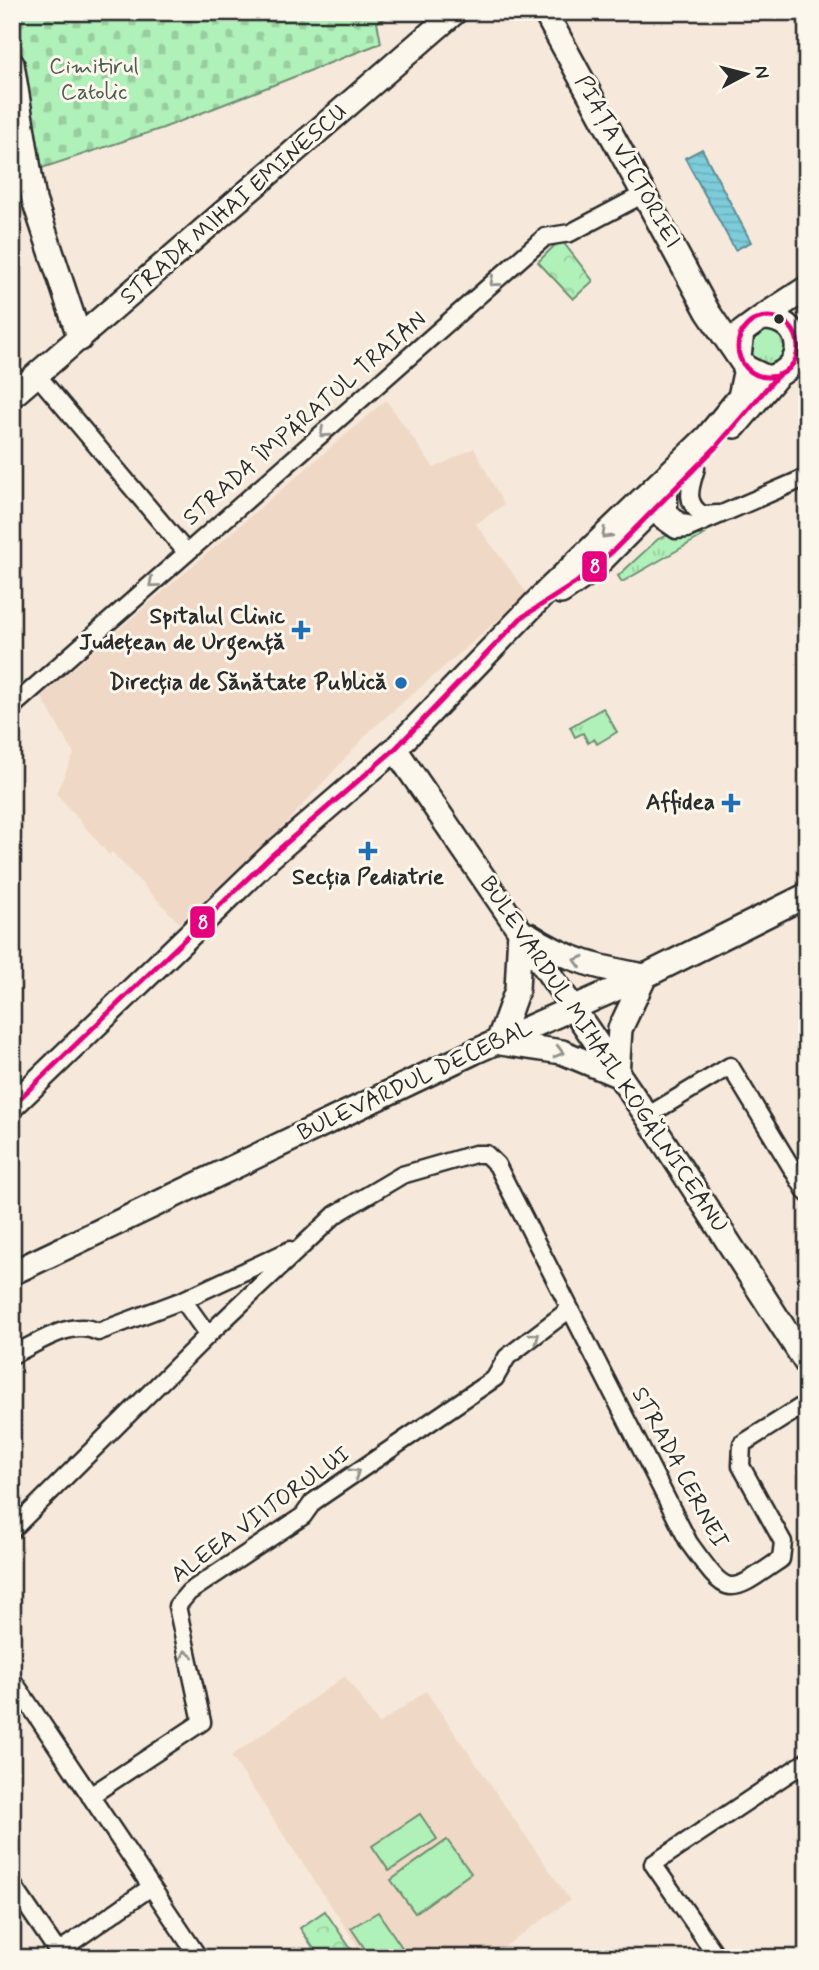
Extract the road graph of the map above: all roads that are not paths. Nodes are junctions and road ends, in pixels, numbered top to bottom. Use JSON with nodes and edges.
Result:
{"nodes":[{"id":1,"x":455,"y":12,"type":"edge"},
{"id":2,"x":545,"y":12,"type":"edge"},
{"id":3,"x":12,"y":64,"type":"edge"},
{"id":4,"x":644,"y":194,"type":"junction"},
{"id":5,"x":807,"y":288,"type":"edge"},
{"id":6,"x":807,"y":300,"type":"edge"},
{"id":7,"x":708,"y":312,"type":"junction"},
{"id":8,"x":757,"y":319,"type":"junction"},
{"id":9,"x":795,"y":335,"type":"junction"},
{"id":10,"x":80,"y":339,"type":"junction"},
{"id":11,"x":742,"y":362,"type":"junction"},
{"id":12,"x":37,"y":375,"type":"junction"},
{"id":13,"x":778,"y":376,"type":"junction"},
{"id":14,"x":12,"y":396,"type":"edge"},
{"id":15,"x":696,"y":468,"type":"junction"},
{"id":16,"x":807,"y":477,"type":"edge"},
{"id":17,"x":670,"y":482,"type":"junction"},
{"id":18,"x":650,"y":512,"type":"junction"},
{"id":19,"x":721,"y":514,"type":"junction"},
{"id":20,"x":698,"y":526,"type":"junction"},
{"id":21,"x":187,"y":553,"type":"junction"},
{"id":22,"x":521,"y":618,"type":"junction"},
{"id":23,"x":12,"y":708,"type":"edge"},
{"id":24,"x":395,"y":749,"type":"junction"},
{"id":25,"x":807,"y":895,"type":"edge"},
{"id":26,"x":520,"y":930,"type":"junction"},
{"id":27,"x":645,"y":976,"type":"junction"},
{"id":28,"x":571,"y":1009,"type":"junction"},
{"id":29,"x":498,"y":1042,"type":"junction"},
{"id":30,"x":617,"y":1075,"type":"junction"},
{"id":31,"x":12,"y":1106,"type":"edge"},
{"id":32,"x":647,"y":1116,"type":"junction"},
{"id":33,"x":807,"y":1193,"type":"edge"},
{"id":34,"x":305,"y":1243,"type":"junction"},
{"id":35,"x":16,"y":1269,"type":"edge"},
{"id":36,"x":183,"y":1300,"type":"junction"},
{"id":37,"x":570,"y":1310,"type":"junction"},
{"id":38,"x":208,"y":1335,"type":"junction"},
{"id":39,"x":12,"y":1355,"type":"edge"},
{"id":40,"x":807,"y":1364,"type":"edge"},
{"id":41,"x":807,"y":1403,"type":"edge"},
{"id":42,"x":12,"y":1530,"type":"edge"},
{"id":43,"x":12,"y":1679,"type":"edge"},
{"id":44,"x":807,"y":1762,"type":"edge"},
{"id":45,"x":90,"y":1796,"type":"junction"},
{"id":46,"x":12,"y":1884,"type":"edge"},
{"id":47,"x":151,"y":1887,"type":"junction"},
{"id":48,"x":199,"y":1958,"type":"edge"},
{"id":49,"x":718,"y":1958,"type":"edge"}],
"edges":[{"from":1,"to":10,"type":"street","name":"STRADA MIHAI EMINESCU"},
{"from":2,"to":4,"type":"street","name":"PIAȚA VICTORIEI"},
{"from":3,"to":10,"type":"street"},
{"from":4,"to":7,"type":"street","name":"PIAȚA VICTORIEI"},
{"from":4,"to":21,"type":"street","name":"STRADA ÎMPĂRATUL TRAIAN","one_way":true},
{"from":5,"to":8,"type":"street"},
{"from":6,"to":9,"type":"street"},
{"from":7,"to":8,"type":"street"},
{"from":7,"to":11,"type":"street","name":"PIAȚA VICTORIEI"},
{"from":8,"to":9,"type":"street"},
{"from":8,"to":11,"type":"street"},
{"from":9,"to":13,"type":"street"},
{"from":10,"to":12,"type":"street","name":"STRADA MIHAI EMINESCU"},
{"from":11,"to":13,"type":"street"},
{"from":11,"to":17,"type":"street"},
{"from":12,"to":14,"type":"street","name":"STRADA MIHAI EMINESCU"},
{"from":12,"to":21,"type":"street"},
{"from":13,"to":15,"type":"street"},
{"from":15,"to":17,"type":"street"},
{"from":15,"to":19,"type":"street"},
{"from":16,"to":19,"type":"street"},
{"from":17,"to":18,"type":"street"},
{"from":17,"to":20,"type":"street"},
{"from":17,"to":22,"type":"street","one_way":true},
{"from":18,"to":20,"type":"street"},
{"from":18,"to":22,"type":"street"},
{"from":19,"to":20,"type":"street"},
{"from":21,"to":23,"type":"street","name":"STRADA ÎMPĂRATUL TRAIAN","one_way":true},
{"from":22,"to":24,"type":"street"},
{"from":24,"to":26,"type":"street","name":"BULEVARDUL MIHAIL KOGĂLNICEANU"},
{"from":24,"to":31,"type":"street"},
{"from":25,"to":27,"type":"street","name":"BULEVARDUL DECEBAL"},
{"from":27,"to":26,"type":"street","one_way":true},
{"from":26,"to":28,"type":"street","name":"BULEVARDUL MIHAIL KOGĂLNICEANU"},
{"from":26,"to":29,"type":"street"},
{"from":27,"to":28,"type":"street","name":"BULEVARDUL DECEBAL"},
{"from":27,"to":30,"type":"street"},
{"from":28,"to":29,"type":"street","name":"BULEVARDUL DECEBAL"},
{"from":28,"to":30,"type":"street","name":"BULEVARDUL MIHAIL KOGĂLNICEANU"},
{"from":29,"to":30,"type":"street","one_way":true},
{"from":29,"to":35,"type":"street","name":"BULEVARDUL DECEBAL"},
{"from":30,"to":32,"type":"street","name":"BULEVARDUL MIHAIL KOGĂLNICEANU"},
{"from":32,"to":33,"type":"street"},
{"from":32,"to":40,"type":"street","name":"BULEVARDUL MIHAIL KOGĂLNICEANU"},
{"from":34,"to":36,"type":"street"},
{"from":34,"to":37,"type":"street","name":"STRADA CERNEI"},
{"from":34,"to":38,"type":"street"},
{"from":36,"to":38,"type":"street"},
{"from":36,"to":39,"type":"street"},
{"from":37,"to":41,"type":"street","name":"STRADA CERNEI"},
{"from":45,"to":37,"type":"street","name":"ALEEA VIITORULUI","one_way":true},
{"from":38,"to":42,"type":"street"},
{"from":43,"to":45,"type":"street"},
{"from":44,"to":49,"type":"street"},
{"from":45,"to":47,"type":"street"},
{"from":46,"to":47,"type":"street"},
{"from":47,"to":48,"type":"street"}]}
